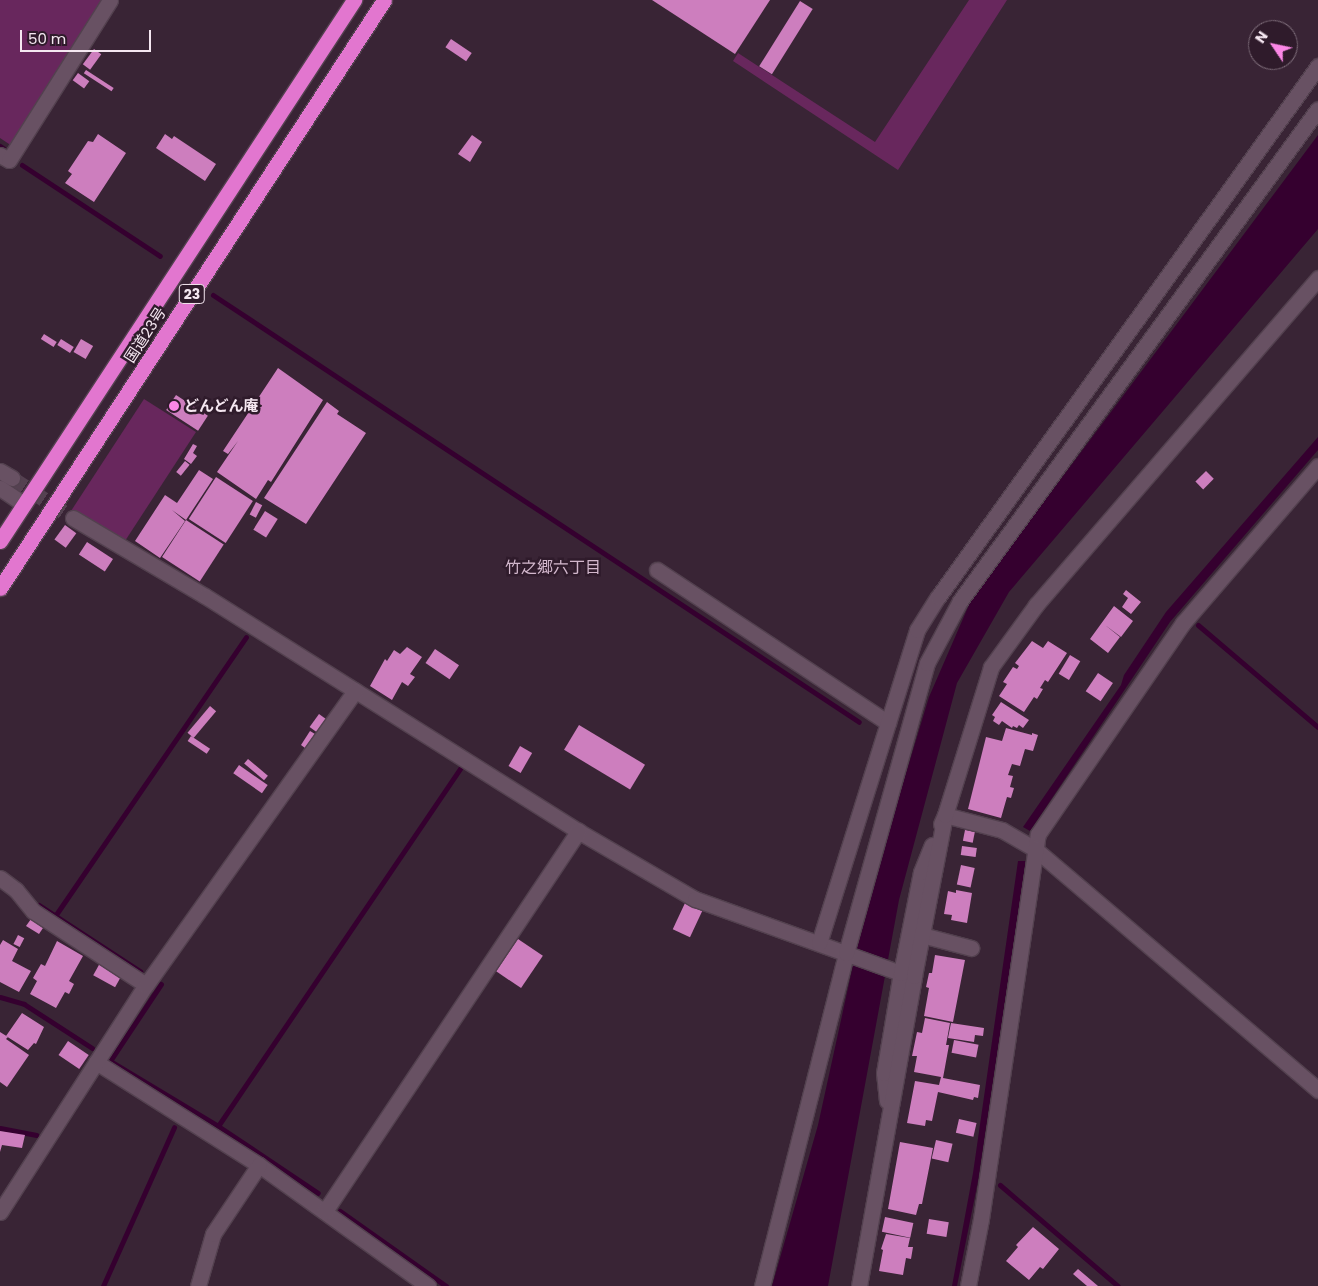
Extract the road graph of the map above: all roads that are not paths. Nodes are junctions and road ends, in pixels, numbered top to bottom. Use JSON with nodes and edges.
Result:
{"nodes":[{"id":1,"x":110,"y":0,"type":"edge"},
{"id":2,"x":354,"y":0,"type":"edge"},
{"id":3,"x":384,"y":0,"type":"edge"},
{"id":4,"x":1318,"y":66,"type":"edge"},
{"id":5,"x":1318,"y":110,"type":"edge"},
{"id":6,"x":0,"y":154,"type":"edge"},
{"id":7,"x":1318,"y":278,"type":"edge"},
{"id":8,"x":1318,"y":466,"type":"edge"},
{"id":9,"x":0,"y":488,"type":"edge"},
{"id":10,"x":24,"y":504,"type":"junction"},
{"id":11,"x":73,"y":518,"type":"tunnel mouth"},
{"id":12,"x":0,"y":541,"type":"edge"},
{"id":13,"x":657,"y":570,"type":"dead end"},
{"id":14,"x":0,"y":588,"type":"edge"},
{"id":15,"x":355,"y":691,"type":"junction"},
{"id":16,"x":888,"y":723,"type":"junction"},
{"id":17,"x":945,"y":815,"type":"junction"},
{"id":18,"x":578,"y":831,"type":"junction"},
{"id":19,"x":1035,"y":849,"type":"junction"},
{"id":20,"x":0,"y":878,"type":"edge"},
{"id":21,"x":922,"y":935,"type":"junction"},
{"id":22,"x":819,"y":943,"type":"junction"},
{"id":23,"x":971,"y":948,"type":"dead end"},
{"id":24,"x":846,"y":953,"type":"junction"},
{"id":25,"x":897,"y":971,"type":"junction"},
{"id":26,"x":146,"y":985,"type":"junction"},
{"id":27,"x":96,"y":1062,"type":"junction"},
{"id":28,"x":1318,"y":1090,"type":"edge"},
{"id":29,"x":888,"y":1119,"type":"junction"},
{"id":30,"x":259,"y":1165,"type":"junction"},
{"id":31,"x":325,"y":1211,"type":"junction"},
{"id":32,"x":0,"y":1212,"type":"edge"},
{"id":33,"x":198,"y":1286,"type":"edge"},
{"id":34,"x":428,"y":1286,"type":"edge"},
{"id":35,"x":762,"y":1286,"type":"edge"},
{"id":36,"x":859,"y":1286,"type":"edge"},
{"id":37,"x":968,"y":1286,"type":"edge"}],
"edges":[{"from":1,"to":6,"type":"street"},
{"from":2,"to":10,"type":"highway","name":"国道23号","number":"23"},
{"from":3,"to":14,"type":"highway","name":"国道23号","number":"23"},
{"from":4,"to":16,"type":"street"},
{"from":5,"to":24,"type":"street"},
{"from":7,"to":17,"type":"street"},
{"from":8,"to":19,"type":"street"},
{"from":9,"to":10,"type":"street"},
{"from":10,"to":12,"type":"highway","name":"国道23号","number":"23"},
{"from":11,"to":15,"type":"street"},
{"from":13,"to":16,"type":"street"},
{"from":15,"to":18,"type":"street"},
{"from":15,"to":26,"type":"street"},
{"from":16,"to":22,"type":"street"},
{"from":17,"to":19,"type":"street"},
{"from":17,"to":21,"type":"street"},
{"from":17,"to":25,"type":"street"},
{"from":18,"to":22,"type":"street"},
{"from":18,"to":31,"type":"street"},
{"from":19,"to":28,"type":"street"},
{"from":19,"to":37,"type":"street"},
{"from":20,"to":26,"type":"street"},
{"from":21,"to":23,"type":"street"},
{"from":21,"to":29,"type":"street"},
{"from":22,"to":24,"type":"street"},
{"from":24,"to":25,"type":"street"},
{"from":24,"to":35,"type":"street"},
{"from":25,"to":29,"type":"street"},
{"from":26,"to":27,"type":"street"},
{"from":27,"to":30,"type":"street"},
{"from":27,"to":32,"type":"street"},
{"from":29,"to":36,"type":"street"},
{"from":30,"to":31,"type":"street"},
{"from":30,"to":33,"type":"street"},
{"from":31,"to":34,"type":"street"}]}
